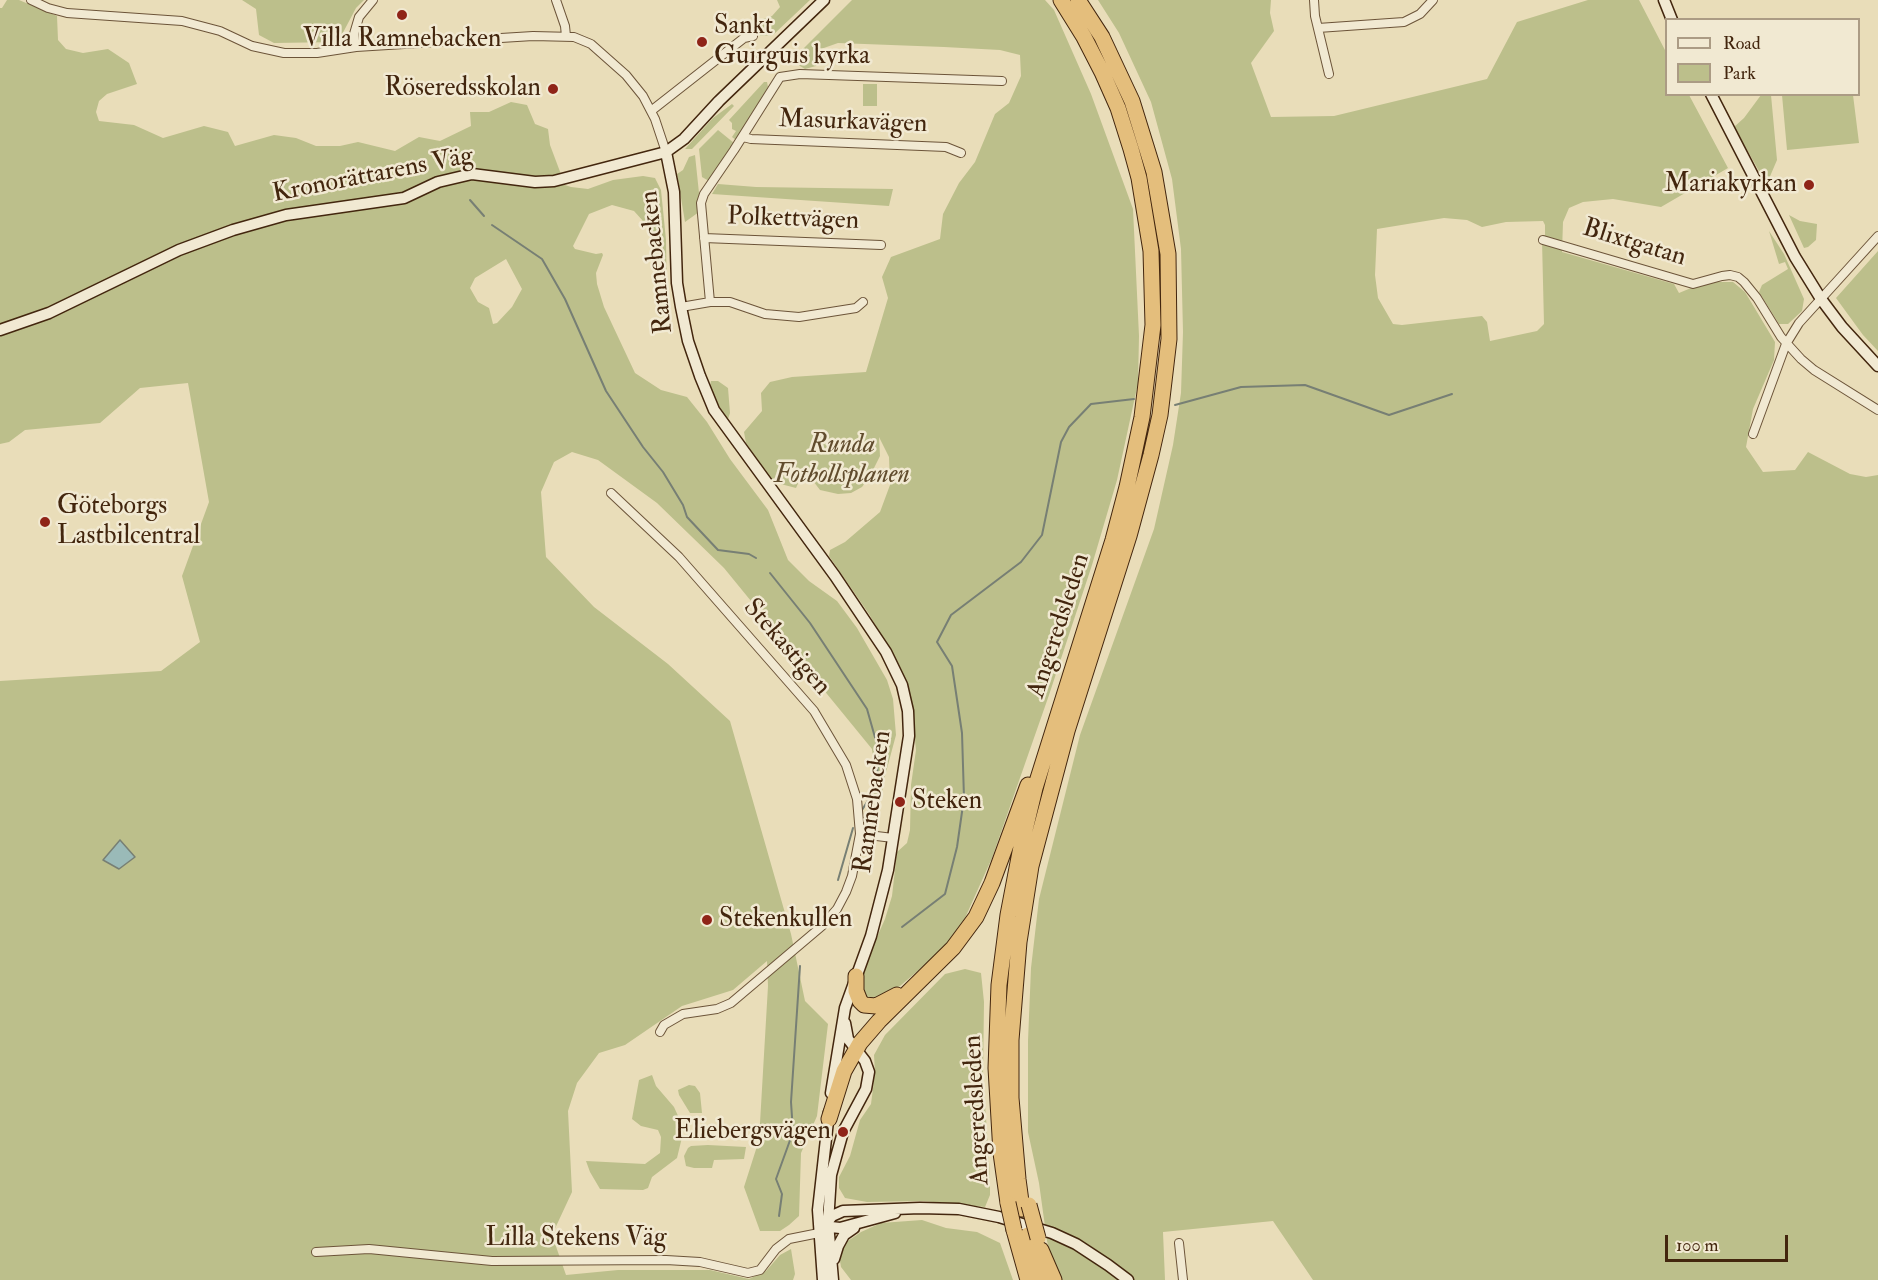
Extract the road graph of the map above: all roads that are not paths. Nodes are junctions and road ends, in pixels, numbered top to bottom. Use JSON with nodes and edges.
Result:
{"nodes":[{"id":1,"x":31,"y":0,"type":"edge"},
{"id":2,"x":373,"y":0,"type":"edge"},
{"id":3,"x":556,"y":0,"type":"edge"},
{"id":4,"x":824,"y":0,"type":"edge"},
{"id":5,"x":1061,"y":0,"type":"edge"},
{"id":6,"x":1078,"y":0,"type":"edge"},
{"id":7,"x":1314,"y":0,"type":"edge"},
{"id":8,"x":1433,"y":0,"type":"edge"},
{"id":9,"x":1659,"y":0,"type":"edge"},
{"id":10,"x":1664,"y":0,"type":"edge"},
{"id":11,"x":1670,"y":15,"type":"edge"},
{"id":12,"x":1318,"y":28,"type":"junction"},
{"id":13,"x":566,"y":36,"type":"junction"},
{"id":14,"x":753,"y":36,"type":"dead end"},
{"id":15,"x":356,"y":47,"type":"junction"},
{"id":16,"x":1329,"y":74,"type":"dead end"},
{"id":17,"x":1002,"y":81,"type":"dead end"},
{"id":18,"x":1712,"y":96,"type":"edge"},
{"id":19,"x":651,"y":111,"type":"junction"},
{"id":20,"x":742,"y":137,"type":"junction"},
{"id":21,"x":666,"y":152,"type":"junction"},
{"id":22,"x":962,"y":153,"type":"dead end"},
{"id":23,"x":704,"y":238,"type":"junction"},
{"id":24,"x":1877,"y":239,"type":"edge"},
{"id":25,"x":1543,"y":240,"type":"dead end"},
{"id":26,"x":881,"y":245,"type":"dead end"},
{"id":27,"x":1821,"y":299,"type":"junction"},
{"id":28,"x":710,"y":302,"type":"junction"},
{"id":29,"x":863,"y":302,"type":"dead end"},
{"id":30,"x":681,"y":307,"type":"junction"},
{"id":31,"x":0,"y":330,"type":"edge"},
{"id":32,"x":1786,"y":344,"type":"junction"},
{"id":33,"x":1878,"y":366,"type":"edge"},
{"id":34,"x":1878,"y":410,"type":"edge"},
{"id":35,"x":1753,"y":434,"type":"dead end"},
{"id":36,"x":611,"y":493,"type":"dead end"},
{"id":37,"x":1056,"y":716,"type":"junction"},
{"id":38,"x":860,"y":834,"type":"junction"},
{"id":39,"x":893,"y":838,"type":"junction"},
{"id":40,"x":856,"y":976,"type":"junction"},
{"id":41,"x":919,"y":980,"type":"junction"},
{"id":42,"x":845,"y":1008,"type":"junction"},
{"id":43,"x":660,"y":1032,"type":"dead end"},
{"id":44,"x":855,"y":1050,"type":"junction"},
{"id":45,"x":829,"y":1119,"type":"junction"},
{"id":46,"x":1020,"y":1206,"type":"junction"},
{"id":47,"x":908,"y":1209,"type":"junction"},
{"id":48,"x":874,"y":1219,"type":"junction"},
{"id":49,"x":828,"y":1223,"type":"junction"},
{"id":50,"x":819,"y":1233,"type":"junction"},
{"id":51,"x":1027,"y":1234,"type":"junction"},
{"id":52,"x":1179,"y":1243,"type":"dead end"},
{"id":53,"x":316,"y":1252,"type":"dead end"},
{"id":54,"x":832,"y":1265,"type":"junction"},
{"id":55,"x":1029,"y":1270,"type":"edge"},
{"id":56,"x":823,"y":1280,"type":"edge"},
{"id":57,"x":833,"y":1280,"type":"edge"},
{"id":58,"x":1041,"y":1280,"type":"edge"},
{"id":59,"x":1054,"y":1280,"type":"edge"},
{"id":60,"x":1128,"y":1280,"type":"edge"},
{"id":61,"x":1183,"y":1280,"type":"edge"}],
"edges":[{"from":1,"to":15,"type":"street","name":"Ramnebacken"},
{"from":2,"to":15,"type":"street"},
{"from":3,"to":13,"type":"street"},
{"from":4,"to":21,"type":"street"},
{"from":5,"to":37,"type":"highway","name":"Angeredsleden"},
{"from":6,"to":46,"type":"highway","name":"Angeredsleden"},
{"from":7,"to":12,"type":"street"},
{"from":8,"to":12,"type":"street"},
{"from":9,"to":11,"type":"street"},
{"from":10,"to":11,"type":"street"},
{"from":12,"to":16,"type":"street"},
{"from":13,"to":15,"type":"street","name":"Ramnebacken"},
{"from":13,"to":19,"type":"street","name":"Ramnebacken"},
{"from":14,"to":19,"type":"street"},
{"from":17,"to":20,"type":"street"},
{"from":18,"to":27,"type":"street"},
{"from":19,"to":21,"type":"street","name":"Ramnebacken"},
{"from":20,"to":22,"type":"street","name":"Masurkavägen"},
{"from":20,"to":23,"type":"street"},
{"from":21,"to":30,"type":"street","name":"Ramnebacken"},
{"from":21,"to":31,"type":"street","name":"Kronorättarens Väg"},
{"from":23,"to":26,"type":"street","name":"Polkettvägen"},
{"from":23,"to":28,"type":"street"},
{"from":24,"to":27,"type":"street"},
{"from":25,"to":32,"type":"street","name":"Blixtgatan"},
{"from":27,"to":32,"type":"street"},
{"from":27,"to":33,"type":"street"},
{"from":28,"to":29,"type":"street"},
{"from":28,"to":30,"type":"street"},
{"from":30,"to":39,"type":"street","name":"Ramnebacken"},
{"from":32,"to":34,"type":"street","name":"Blixtgatan"},
{"from":32,"to":35,"type":"street"},
{"from":36,"to":38,"type":"street","name":"Stekastigen"},
{"from":37,"to":41,"type":"highway"},
{"from":37,"to":46,"type":"highway","name":"Angeredsleden"},
{"from":38,"to":39,"type":"street"},
{"from":38,"to":43,"type":"street"},
{"from":39,"to":40,"type":"street","name":"Ramnebacken"},
{"from":40,"to":41,"type":"highway"},
{"from":40,"to":42,"type":"street","name":"Ramnebacken"},
{"from":41,"to":44,"type":"highway"},
{"from":42,"to":44,"type":"street","name":"Ramnebacken"},
{"from":42,"to":45,"type":"street","name":"Ramnebacken"},
{"from":44,"to":45,"type":"highway"},
{"from":44,"to":49,"type":"street","name":"Ramnebacken"},
{"from":45,"to":50,"type":"street","name":"Ramnebacken"},
{"from":46,"to":51,"type":"highway","bridge":true},
{"from":46,"to":51,"type":"highway","name":"Angeredsleden","bridge":true},
{"from":47,"to":48,"type":"street"},
{"from":47,"to":49,"type":"street"},
{"from":47,"to":60,"type":"street"},
{"from":48,"to":49,"type":"street"},
{"from":48,"to":54,"type":"street"},
{"from":49,"to":50,"type":"street"},
{"from":49,"to":54,"type":"street","name":"Ramnebacken"},
{"from":50,"to":53,"type":"street","name":"Lilla Stekens Väg"},
{"from":50,"to":56,"type":"street","name":"Ramnebacken"},
{"from":51,"to":55,"type":"highway","name":"Angeredsleden"},
{"from":51,"to":59,"type":"highway"},
{"from":52,"to":61,"type":"street"},
{"from":54,"to":57,"type":"street","name":"Ramnebacken"},
{"from":55,"to":58,"type":"highway","name":"Angeredsleden"}]}
